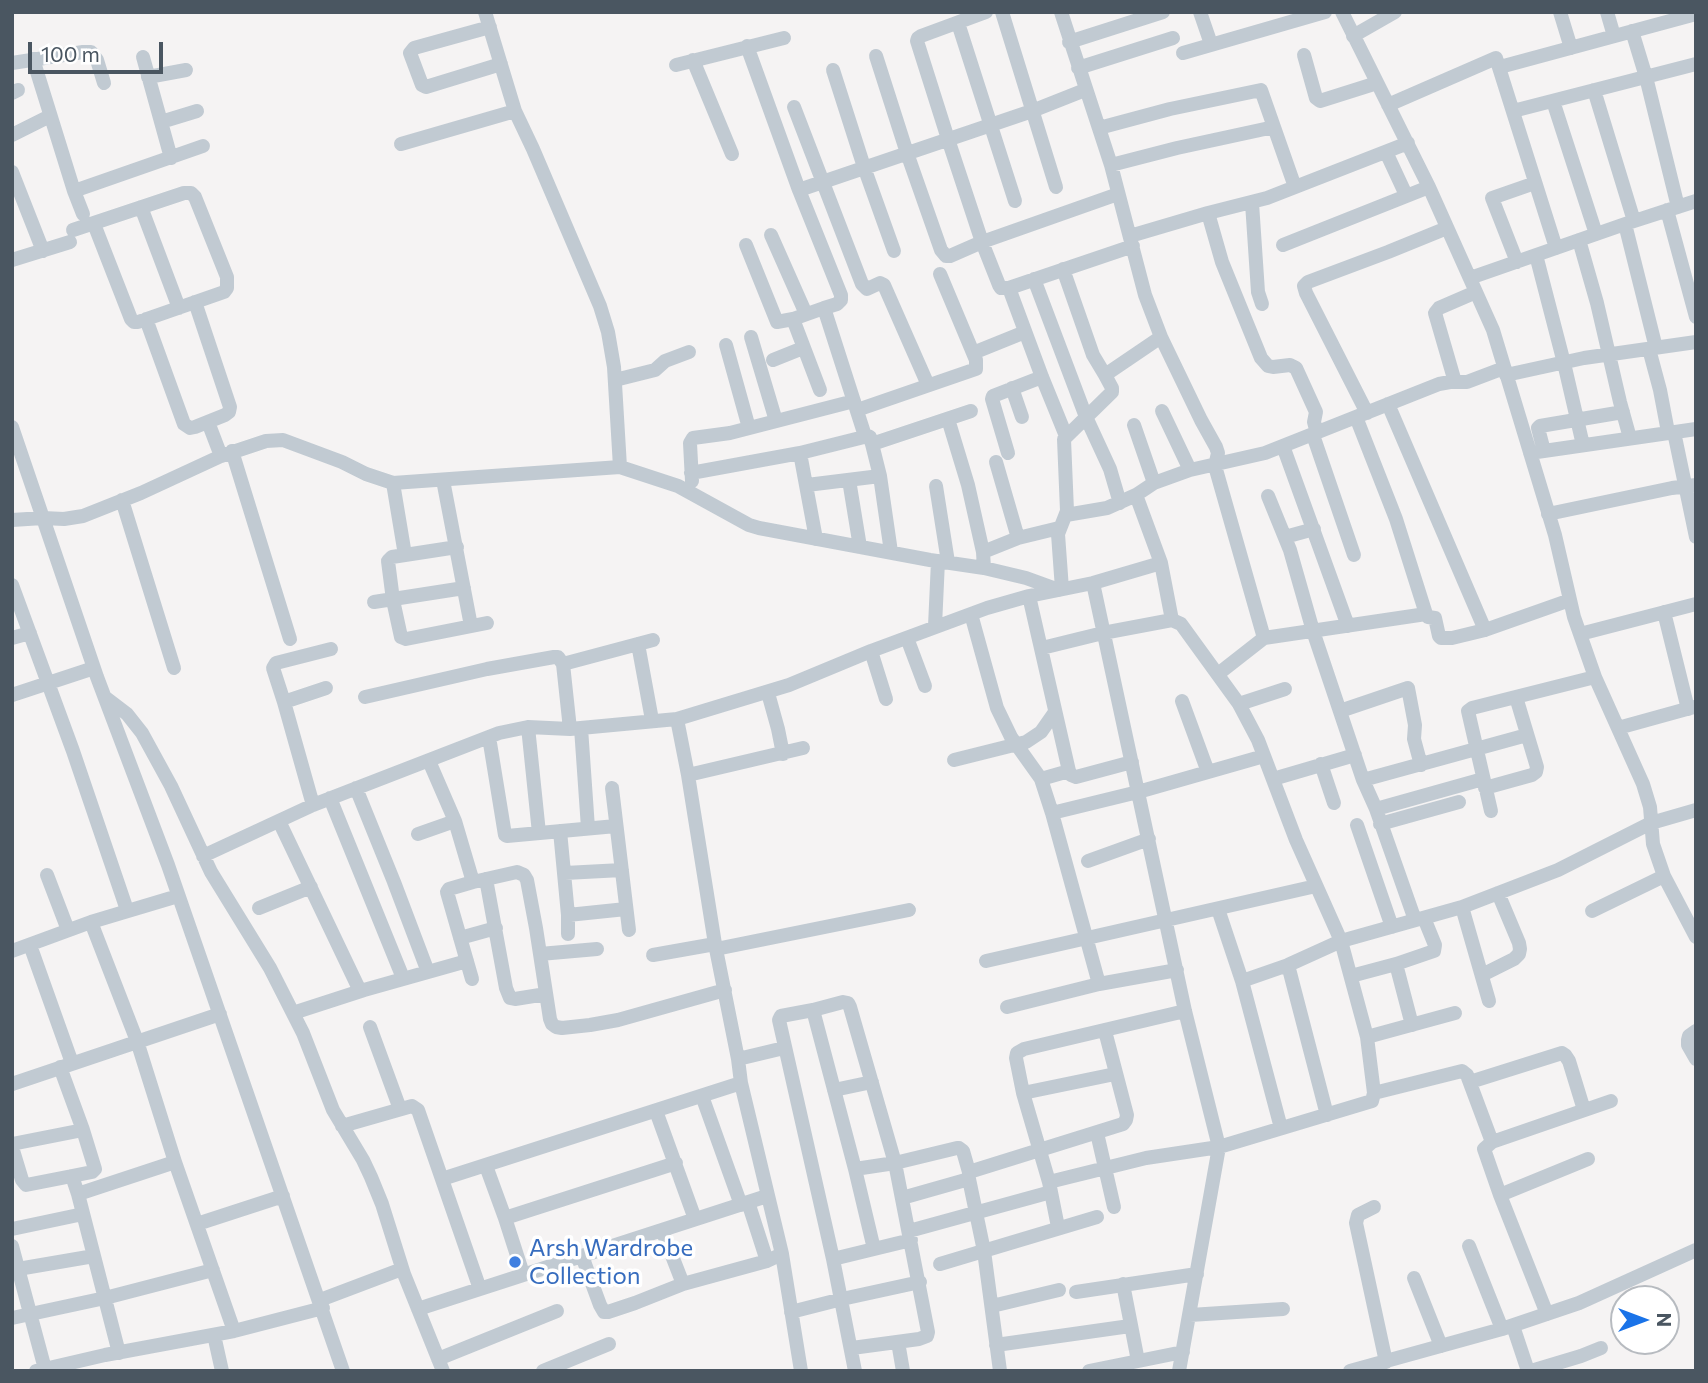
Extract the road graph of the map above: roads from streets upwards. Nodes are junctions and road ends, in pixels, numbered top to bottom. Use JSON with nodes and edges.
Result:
{"nodes":[{"id":1,"x":986,"y":12,"type":"edge"},
{"id":2,"x":1002,"y":12,"type":"edge"},
{"id":3,"x":1060,"y":12,"type":"edge"},
{"id":4,"x":1163,"y":12,"type":"edge"},
{"id":5,"x":1200,"y":12,"type":"edge"},
{"id":6,"x":1325,"y":12,"type":"edge"},
{"id":7,"x":1342,"y":12,"type":"edge"},
{"id":8,"x":1395,"y":12,"type":"edge"},
{"id":9,"x":1560,"y":12,"type":"edge"},
{"id":10,"x":1607,"y":12,"type":"edge"},
{"id":11,"x":1696,"y":14,"type":"edge"},
{"id":12,"x":1280,"y":18,"type":"edge"},
{"id":13,"x":1656,"y":18,"type":"edge"},
{"id":14,"x":487,"y":19,"type":"edge"},
{"id":15,"x":958,"y":23,"type":"junction"},
{"id":16,"x":1632,"y":31,"type":"junction"},
{"id":17,"x":1353,"y":36,"type":"junction"},
{"id":18,"x":1614,"y":36,"type":"junction"},
{"id":19,"x":784,"y":38,"type":"dead end"},
{"id":20,"x":1173,"y":38,"type":"dead end"},
{"id":21,"x":1069,"y":42,"type":"junction"},
{"id":22,"x":1211,"y":44,"type":"junction"},
{"id":23,"x":747,"y":46,"type":"junction"},
{"id":24,"x":1570,"y":48,"type":"junction"},
{"id":25,"x":1183,"y":52,"type":"dead end"},
{"id":26,"x":1304,"y":55,"type":"dead end"},
{"id":27,"x":876,"y":56,"type":"dead end"},
{"id":28,"x":143,"y":57,"type":"dead end"},
{"id":29,"x":33,"y":59,"type":"junction"},
{"id":30,"x":694,"y":60,"type":"junction"},
{"id":31,"x":12,"y":63,"type":"edge"},
{"id":32,"x":501,"y":64,"type":"junction"},
{"id":33,"x":676,"y":65,"type":"dead end"},
{"id":34,"x":1500,"y":67,"type":"junction"},
{"id":35,"x":1695,"y":67,"type":"edge"},
{"id":36,"x":1078,"y":68,"type":"junction"},
{"id":37,"x":186,"y":70,"type":"dead end"},
{"id":38,"x":833,"y":70,"type":"dead end"},
{"id":39,"x":148,"y":77,"type":"junction"},
{"id":40,"x":1646,"y":77,"type":"junction"},
{"id":41,"x":104,"y":83,"type":"dead end"},
{"id":42,"x":1377,"y":83,"type":"junction"},
{"id":43,"x":1085,"y":90,"type":"junction"},
{"id":44,"x":1594,"y":90,"type":"junction"},
{"id":45,"x":1553,"y":101,"type":"junction"},
{"id":46,"x":1388,"y":105,"type":"junction"},
{"id":47,"x":794,"y":107,"type":"dead end"},
{"id":48,"x":197,"y":111,"type":"dead end"},
{"id":49,"x":515,"y":111,"type":"junction"},
{"id":50,"x":1032,"y":111,"type":"junction"},
{"id":51,"x":1513,"y":111,"type":"junction"},
{"id":52,"x":50,"y":116,"type":"junction"},
{"id":53,"x":161,"y":122,"type":"junction"},
{"id":54,"x":989,"y":125,"type":"junction"},
{"id":55,"x":1274,"y":127,"type":"junction"},
{"id":56,"x":1099,"y":128,"type":"junction"},
{"id":57,"x":12,"y":135,"type":"edge"},
{"id":58,"x":948,"y":139,"type":"junction"},
{"id":59,"x":1408,"y":143,"type":"junction"},
{"id":60,"x":401,"y":144,"type":"dead end"},
{"id":61,"x":203,"y":146,"type":"dead end"},
{"id":62,"x":1386,"y":152,"type":"junction"},
{"id":63,"x":732,"y":153,"type":"dead end"},
{"id":64,"x":907,"y":153,"type":"junction"},
{"id":65,"x":171,"y":158,"type":"junction"},
{"id":66,"x":1111,"y":165,"type":"junction"},
{"id":67,"x":864,"y":167,"type":"junction"},
{"id":68,"x":12,"y":172,"type":"edge"},
{"id":69,"x":822,"y":182,"type":"junction"},
{"id":70,"x":1535,"y":183,"type":"junction"},
{"id":71,"x":1056,"y":187,"type":"dead end"},
{"id":72,"x":1295,"y":187,"type":"junction"},
{"id":73,"x":1429,"y":187,"type":"junction"},
{"id":74,"x":799,"y":190,"type":"junction"},
{"id":75,"x":74,"y":191,"type":"junction"},
{"id":76,"x":1118,"y":194,"type":"junction"},
{"id":77,"x":1406,"y":195,"type":"junction"},
{"id":78,"x":1015,"y":201,"type":"dead end"},
{"id":79,"x":1696,"y":201,"type":"edge"},
{"id":80,"x":1252,"y":203,"type":"junction"},
{"id":81,"x":141,"y":207,"type":"junction"},
{"id":82,"x":1673,"y":208,"type":"junction"},
{"id":83,"x":1208,"y":213,"type":"junction"},
{"id":84,"x":89,"y":219,"type":"junction"},
{"id":85,"x":1630,"y":222,"type":"junction"},
{"id":86,"x":1447,"y":228,"type":"junction"},
{"id":87,"x":1596,"y":234,"type":"junction"},
{"id":88,"x":771,"y":235,"type":"dead end"},
{"id":89,"x":1579,"y":240,"type":"junction"},
{"id":90,"x":1131,"y":241,"type":"junction"},
{"id":91,"x":982,"y":242,"type":"junction"},
{"id":92,"x":746,"y":245,"type":"dead end"},
{"id":93,"x":1283,"y":245,"type":"dead end"},
{"id":94,"x":1556,"y":248,"type":"junction"},
{"id":95,"x":43,"y":251,"type":"junction"},
{"id":96,"x":894,"y":251,"type":"dead end"},
{"id":97,"x":1536,"y":255,"type":"junction"},
{"id":98,"x":12,"y":260,"type":"edge"},
{"id":99,"x":1517,"y":262,"type":"junction"},
{"id":100,"x":1063,"y":269,"type":"junction"},
{"id":101,"x":940,"y":274,"type":"dead end"},
{"id":102,"x":1034,"y":279,"type":"junction"},
{"id":103,"x":1473,"y":285,"type":"junction"},
{"id":104,"x":1009,"y":288,"type":"junction"},
{"id":105,"x":1693,"y":289,"type":"edge"},
{"id":106,"x":195,"y":302,"type":"junction"},
{"id":107,"x":1262,"y":304,"type":"dead end"},
{"id":108,"x":179,"y":308,"type":"junction"},
{"id":109,"x":824,"y":309,"type":"junction"},
{"id":110,"x":799,"y":316,"type":"junction"},
{"id":111,"x":1696,"y":317,"type":"edge"},
{"id":112,"x":146,"y":319,"type":"junction"},
{"id":113,"x":1025,"y":332,"type":"junction"},
{"id":114,"x":751,"y":337,"type":"dead end"},
{"id":115,"x":1161,"y":337,"type":"junction"},
{"id":116,"x":1696,"y":342,"type":"edge"},
{"id":117,"x":726,"y":345,"type":"dead end"},
{"id":118,"x":803,"y":348,"type":"junction"},
{"id":119,"x":1653,"y":349,"type":"junction"},
{"id":120,"x":689,"y":352,"type":"dead end"},
{"id":121,"x":973,"y":353,"type":"junction"},
{"id":122,"x":1609,"y":355,"type":"junction"},
{"id":123,"x":773,"y":360,"type":"dead end"},
{"id":124,"x":1564,"y":363,"type":"junction"},
{"id":125,"x":1505,"y":372,"type":"junction"},
{"id":126,"x":1105,"y":375,"type":"junction"},
{"id":127,"x":1042,"y":377,"type":"junction"},
{"id":128,"x":615,"y":380,"type":"junction"},
{"id":129,"x":1455,"y":382,"type":"junction"},
{"id":130,"x":928,"y":385,"type":"junction"},
{"id":131,"x":1012,"y":388,"type":"junction"},
{"id":132,"x":820,"y":390,"type":"dead end"},
{"id":133,"x":1388,"y":404,"type":"junction"},
{"id":134,"x":856,"y":406,"type":"junction"},
{"id":135,"x":971,"y":411,"type":"dead end"},
{"id":136,"x":1161,"y":411,"type":"dead end"},
{"id":137,"x":1623,"y":412,"type":"junction"},
{"id":138,"x":1361,"y":415,"type":"junction"},
{"id":139,"x":1023,"y":417,"type":"dead end"},
{"id":140,"x":1086,"y":417,"type":"junction"},
{"id":141,"x":948,"y":419,"type":"junction"},
{"id":142,"x":1577,"y":419,"type":"junction"},
{"id":143,"x":776,"y":421,"type":"junction"},
{"id":144,"x":208,"y":422,"type":"junction"},
{"id":145,"x":1135,"y":425,"type":"dead end"},
{"id":146,"x":12,"y":427,"type":"edge"},
{"id":147,"x":748,"y":428,"type":"junction"},
{"id":148,"x":1696,"y":429,"type":"edge"},
{"id":149,"x":1671,"y":432,"type":"junction"},
{"id":150,"x":1315,"y":434,"type":"junction"},
{"id":151,"x":1066,"y":436,"type":"junction"},
{"id":152,"x":1630,"y":438,"type":"junction"},
{"id":153,"x":869,"y":440,"type":"junction"},
{"id":154,"x":1583,"y":445,"type":"junction"},
{"id":155,"x":1283,"y":446,"type":"junction"},
{"id":156,"x":1537,"y":452,"type":"junction"},
{"id":157,"x":800,"y":453,"type":"junction"},
{"id":158,"x":227,"y":454,"type":"junction"},
{"id":159,"x":1214,"y":466,"type":"junction"},
{"id":160,"x":620,"y":467,"type":"junction"},
{"id":161,"x":1190,"y":470,"type":"junction"},
{"id":162,"x":691,"y":473,"type":"junction"},
{"id":163,"x":880,"y":476,"type":"junction"},
{"id":164,"x":443,"y":480,"type":"junction"},
{"id":165,"x":849,"y":480,"type":"junction"},
{"id":166,"x":393,"y":483,"type":"junction"},
{"id":167,"x":1154,"y":484,"type":"junction"},
{"id":168,"x":807,"y":485,"type":"junction"},
{"id":169,"x":936,"y":485,"type":"dead end"},
{"id":170,"x":1690,"y":485,"type":"edge"},
{"id":171,"x":692,"y":493,"type":"junction"},
{"id":172,"x":1136,"y":495,"type":"junction"},
{"id":173,"x":1268,"y":496,"type":"dead end"},
{"id":174,"x":122,"y":500,"type":"junction"},
{"id":175,"x":1120,"y":503,"type":"junction"},
{"id":176,"x":1549,"y":514,"type":"junction"},
{"id":177,"x":43,"y":518,"type":"junction"},
{"id":178,"x":12,"y":520,"type":"edge"},
{"id":179,"x":1063,"y":522,"type":"junction"},
{"id":180,"x":1314,"y":528,"type":"junction"},
{"id":181,"x":1285,"y":537,"type":"junction"},
{"id":182,"x":1696,"y":537,"type":"edge"},
{"id":183,"x":816,"y":538,"type":"junction"},
{"id":184,"x":1018,"y":538,"type":"junction"},
{"id":185,"x":457,"y":547,"type":"junction"},
{"id":186,"x":860,"y":547,"type":"junction"},
{"id":187,"x":891,"y":552,"type":"junction"},
{"id":188,"x":983,"y":552,"type":"junction"},
{"id":189,"x":405,"y":555,"type":"junction"},
{"id":190,"x":1354,"y":555,"type":"dead end"},
{"id":191,"x":943,"y":561,"type":"junction"},
{"id":192,"x":1161,"y":563,"type":"junction"},
{"id":193,"x":984,"y":568,"type":"junction"},
{"id":194,"x":1093,"y":583,"type":"junction"},
{"id":195,"x":12,"y":586,"type":"edge"},
{"id":196,"x":464,"y":588,"type":"junction"},
{"id":197,"x":1060,"y":589,"type":"junction"},
{"id":198,"x":1029,"y":596,"type":"junction"},
{"id":199,"x":393,"y":600,"type":"junction"},
{"id":200,"x":1570,"y":600,"type":"junction"},
{"id":201,"x":374,"y":603,"type":"dead end"},
{"id":202,"x":1696,"y":604,"type":"edge"},
{"id":203,"x":1664,"y":612,"type":"junction"},
{"id":204,"x":971,"y":614,"type":"junction"},
{"id":205,"x":1426,"y":614,"type":"junction"},
{"id":206,"x":1172,"y":620,"type":"junction"},
{"id":207,"x":487,"y":623,"type":"dead end"},
{"id":208,"x":471,"y":626,"type":"junction"},
{"id":209,"x":935,"y":626,"type":"junction"},
{"id":210,"x":1348,"y":626,"type":"junction"},
{"id":211,"x":1485,"y":630,"type":"junction"},
{"id":212,"x":1313,"y":631,"type":"junction"},
{"id":213,"x":30,"y":633,"type":"junction"},
{"id":214,"x":1104,"y":633,"type":"junction"},
{"id":215,"x":1580,"y":634,"type":"junction"},
{"id":216,"x":12,"y":638,"type":"edge"},
{"id":217,"x":907,"y":638,"type":"junction"},
{"id":218,"x":1264,"y":638,"type":"junction"},
{"id":219,"x":289,"y":639,"type":"dead end"},
{"id":220,"x":653,"y":640,"type":"dead end"},
{"id":221,"x":638,"y":644,"type":"junction"},
{"id":222,"x":1042,"y":648,"type":"junction"},
{"id":223,"x":331,"y":649,"type":"dead end"},
{"id":224,"x":871,"y":651,"type":"junction"},
{"id":225,"x":564,"y":664,"type":"junction"},
{"id":226,"x":94,"y":668,"type":"junction"},
{"id":227,"x":174,"y":668,"type":"dead end"},
{"id":228,"x":1218,"y":674,"type":"junction"},
{"id":229,"x":1595,"y":677,"type":"junction"},
{"id":230,"x":48,"y":682,"type":"junction"},
{"id":231,"x":925,"y":686,"type":"dead end"},
{"id":232,"x":326,"y":688,"type":"dead end"},
{"id":233,"x":1285,"y":689,"type":"dead end"},
{"id":234,"x":768,"y":693,"type":"junction"},
{"id":235,"x":12,"y":695,"type":"edge"},
{"id":236,"x":365,"y":696,"type":"dead end"},
{"id":237,"x":105,"y":697,"type":"junction"},
{"id":238,"x":1517,"y":697,"type":"junction"},
{"id":239,"x":886,"y":699,"type":"dead end"},
{"id":240,"x":1182,"y":701,"type":"dead end"},
{"id":241,"x":284,"y":702,"type":"junction"},
{"id":242,"x":1239,"y":704,"type":"junction"},
{"id":243,"x":1692,"y":708,"type":"edge"},
{"id":244,"x":1340,"y":711,"type":"junction"},
{"id":245,"x":1055,"y":712,"type":"junction"},
{"id":246,"x":677,"y":719,"type":"junction"},
{"id":247,"x":652,"y":720,"type":"junction"},
{"id":248,"x":528,"y":727,"type":"junction"},
{"id":249,"x":1618,"y":728,"type":"junction"},
{"id":250,"x":575,"y":729,"type":"junction"},
{"id":251,"x":1527,"y":735,"type":"junction"},
{"id":252,"x":489,"y":737,"type":"junction"},
{"id":253,"x":1017,"y":746,"type":"junction"},
{"id":254,"x":803,"y":748,"type":"dead end"},
{"id":255,"x":1476,"y":749,"type":"junction"},
{"id":256,"x":783,"y":754,"type":"junction"},
{"id":257,"x":1355,"y":755,"type":"junction"},
{"id":258,"x":1264,"y":756,"type":"junction"},
{"id":259,"x":954,"y":760,"type":"dead end"},
{"id":260,"x":429,"y":761,"type":"junction"},
{"id":261,"x":1132,"y":762,"type":"junction"},
{"id":262,"x":1321,"y":764,"type":"junction"},
{"id":263,"x":1421,"y":765,"type":"junction"},
{"id":264,"x":1069,"y":771,"type":"junction"},
{"id":265,"x":1208,"y":772,"type":"junction"},
{"id":266,"x":688,"y":775,"type":"junction"},
{"id":267,"x":1041,"y":779,"type":"junction"},
{"id":268,"x":1273,"y":779,"type":"junction"},
{"id":269,"x":1363,"y":780,"type":"junction"},
{"id":270,"x":1484,"y":783,"type":"junction"},
{"id":271,"x":356,"y":788,"type":"junction"},
{"id":272,"x":612,"y":788,"type":"dead end"},
{"id":273,"x":1138,"y":792,"type":"junction"},
{"id":274,"x":330,"y":798,"type":"junction"},
{"id":275,"x":1459,"y":802,"type":"dead end"},
{"id":276,"x":1334,"y":803,"type":"dead end"},
{"id":277,"x":313,"y":805,"type":"junction"},
{"id":278,"x":1376,"y":809,"type":"junction"},
{"id":279,"x":1696,"y":810,"type":"edge"},
{"id":280,"x":1491,"y":811,"type":"dead end"},
{"id":281,"x":1052,"y":813,"type":"junction"},
{"id":282,"x":279,"y":821,"type":"junction"},
{"id":283,"x":455,"y":821,"type":"junction"},
{"id":284,"x":1651,"y":823,"type":"junction"},
{"id":285,"x":1380,"y":824,"type":"junction"},
{"id":286,"x":1357,"y":825,"type":"dead end"},
{"id":287,"x":616,"y":826,"type":"junction"},
{"id":288,"x":589,"y":828,"type":"junction"},
{"id":289,"x":560,"y":831,"type":"junction"},
{"id":290,"x":418,"y":834,"type":"dead end"},
{"id":291,"x":540,"y":834,"type":"junction"},
{"id":292,"x":1149,"y":839,"type":"junction"},
{"id":293,"x":203,"y":856,"type":"junction"},
{"id":294,"x":1088,"y":861,"type":"dead end"},
{"id":295,"x":622,"y":870,"type":"junction"},
{"id":296,"x":565,"y":873,"type":"junction"},
{"id":297,"x":47,"y":875,"type":"dead end"},
{"id":298,"x":1664,"y":876,"type":"junction"},
{"id":299,"x":479,"y":880,"type":"junction"},
{"id":300,"x":1316,"y":886,"type":"junction"},
{"id":301,"x":311,"y":887,"type":"junction"},
{"id":302,"x":1498,"y":893,"type":"junction"},
{"id":303,"x":178,"y":896,"type":"junction"},
{"id":304,"x":1462,"y":907,"type":"junction"},
{"id":305,"x":259,"y":908,"type":"dead end"},
{"id":306,"x":626,"y":909,"type":"junction"},
{"id":307,"x":1217,"y":909,"type":"junction"},
{"id":308,"x":127,"y":910,"type":"junction"},
{"id":309,"x":909,"y":910,"type":"dead end"},
{"id":310,"x":1592,"y":911,"type":"dead end"},
{"id":311,"x":568,"y":915,"type":"junction"},
{"id":312,"x":1420,"y":919,"type":"junction"},
{"id":313,"x":1165,"y":921,"type":"junction"},
{"id":314,"x":91,"y":922,"type":"junction"},
{"id":315,"x":1392,"y":927,"type":"junction"},
{"id":316,"x":496,"y":928,"type":"junction"},
{"id":317,"x":68,"y":930,"type":"junction"},
{"id":318,"x":629,"y":930,"type":"dead end"},
{"id":319,"x":568,"y":934,"type":"dead end"},
{"id":320,"x":1696,"y":937,"type":"edge"},
{"id":321,"x":460,"y":938,"type":"junction"},
{"id":322,"x":1087,"y":940,"type":"junction"},
{"id":323,"x":1341,"y":941,"type":"junction"},
{"id":324,"x":30,"y":945,"type":"junction"},
{"id":325,"x":715,"y":947,"type":"junction"},
{"id":326,"x":597,"y":949,"type":"dead end"},
{"id":327,"x":12,"y":951,"type":"edge"},
{"id":328,"x":540,"y":954,"type":"junction"},
{"id":329,"x":653,"y":955,"type":"dead end"},
{"id":330,"x":467,"y":961,"type":"junction"},
{"id":331,"x":986,"y":961,"type":"dead end"},
{"id":332,"x":1396,"y":964,"type":"junction"},
{"id":333,"x":1288,"y":965,"type":"junction"},
{"id":334,"x":1177,"y":970,"type":"junction"},
{"id":335,"x":428,"y":972,"type":"junction"},
{"id":336,"x":1482,"y":975,"type":"junction"},
{"id":337,"x":1351,"y":976,"type":"junction"},
{"id":338,"x":403,"y":978,"type":"junction"},
{"id":339,"x":472,"y":979,"type":"dead end"},
{"id":340,"x":1242,"y":981,"type":"junction"},
{"id":341,"x":1099,"y":984,"type":"junction"},
{"id":342,"x":724,"y":990,"type":"junction"},
{"id":343,"x":360,"y":991,"type":"junction"},
{"id":344,"x":546,"y":994,"type":"junction"},
{"id":345,"x":1489,"y":1001,"type":"dead end"},
{"id":346,"x":1007,"y":1007,"type":"dead end"},
{"id":347,"x":813,"y":1010,"type":"junction"},
{"id":348,"x":1185,"y":1011,"type":"junction"},
{"id":349,"x":293,"y":1013,"type":"junction"},
{"id":350,"x":1455,"y":1013,"type":"dead end"},
{"id":351,"x":220,"y":1014,"type":"junction"},
{"id":352,"x":1412,"y":1025,"type":"junction"},
{"id":353,"x":370,"y":1027,"type":"dead end"},
{"id":354,"x":1105,"y":1031,"type":"junction"},
{"id":355,"x":1696,"y":1031,"type":"edge"},
{"id":356,"x":1367,"y":1037,"type":"junction"},
{"id":357,"x":137,"y":1041,"type":"junction"},
{"id":358,"x":784,"y":1048,"type":"junction"},
{"id":359,"x":738,"y":1059,"type":"junction"},
{"id":360,"x":1696,"y":1059,"type":"edge"},
{"id":361,"x":66,"y":1065,"type":"junction"},
{"id":362,"x":1115,"y":1074,"type":"junction"},
{"id":363,"x":14,"y":1079,"type":"edge"},
{"id":364,"x":872,"y":1082,"type":"junction"},
{"id":365,"x":1470,"y":1082,"type":"junction"},
{"id":366,"x":741,"y":1083,"type":"junction"},
{"id":367,"x":834,"y":1090,"type":"junction"},
{"id":368,"x":1023,"y":1093,"type":"junction"},
{"id":369,"x":1374,"y":1093,"type":"junction"},
{"id":370,"x":702,"y":1096,"type":"junction"},
{"id":371,"x":1611,"y":1101,"type":"dead end"},
{"id":372,"x":400,"y":1109,"type":"junction"},
{"id":373,"x":1584,"y":1110,"type":"junction"},
{"id":374,"x":656,"y":1111,"type":"junction"},
{"id":375,"x":1327,"y":1115,"type":"junction"},
{"id":376,"x":342,"y":1126,"type":"junction"},
{"id":377,"x":1281,"y":1128,"type":"junction"},
{"id":378,"x":83,"y":1130,"type":"junction"},
{"id":379,"x":1097,"y":1133,"type":"junction"},
{"id":380,"x":1492,"y":1142,"type":"junction"},
{"id":381,"x":12,"y":1145,"type":"edge"},
{"id":382,"x":1219,"y":1147,"type":"junction"},
{"id":383,"x":1040,"y":1150,"type":"junction"},
{"id":384,"x":1588,"y":1159,"type":"dead end"},
{"id":385,"x":176,"y":1162,"type":"junction"},
{"id":386,"x":676,"y":1163,"type":"junction"},
{"id":387,"x":895,"y":1163,"type":"junction"},
{"id":388,"x":486,"y":1166,"type":"junction"},
{"id":389,"x":1106,"y":1167,"type":"junction"},
{"id":390,"x":855,"y":1169,"type":"junction"},
{"id":391,"x":72,"y":1176,"type":"junction"},
{"id":392,"x":969,"y":1176,"type":"junction"},
{"id":393,"x":442,"y":1179,"type":"junction"},
{"id":394,"x":1050,"y":1187,"type":"junction"},
{"id":395,"x":78,"y":1194,"type":"junction"},
{"id":396,"x":1500,"y":1195,"type":"junction"},
{"id":397,"x":283,"y":1196,"type":"junction"},
{"id":398,"x":767,"y":1196,"type":"junction"},
{"id":399,"x":902,"y":1198,"type":"junction"},
{"id":400,"x":744,"y":1203,"type":"junction"},
{"id":401,"x":1114,"y":1207,"type":"dead end"},
{"id":402,"x":1374,"y":1208,"type":"dead end"},
{"id":403,"x":977,"y":1213,"type":"junction"},
{"id":404,"x":83,"y":1214,"type":"junction"},
{"id":405,"x":1097,"y":1217,"type":"dead end"},
{"id":406,"x":505,"y":1218,"type":"junction"},
{"id":407,"x":695,"y":1219,"type":"junction"},
{"id":408,"x":197,"y":1224,"type":"junction"},
{"id":409,"x":1058,"y":1227,"type":"junction"},
{"id":410,"x":12,"y":1229,"type":"edge"},
{"id":411,"x":663,"y":1230,"type":"junction"},
{"id":412,"x":910,"y":1236,"type":"junction"},
{"id":413,"x":12,"y":1246,"type":"edge"},
{"id":414,"x":1469,"y":1247,"type":"dead end"},
{"id":415,"x":874,"y":1249,"type":"junction"},
{"id":416,"x":1696,"y":1250,"type":"edge"},
{"id":417,"x":984,"y":1251,"type":"junction"},
{"id":418,"x":782,"y":1254,"type":"junction"},
{"id":419,"x":94,"y":1256,"type":"junction"},
{"id":420,"x":582,"y":1256,"type":"junction"},
{"id":421,"x":833,"y":1259,"type":"junction"},
{"id":422,"x":767,"y":1261,"type":"junction"},
{"id":423,"x":940,"y":1264,"type":"dead end"},
{"id":424,"x":18,"y":1269,"type":"junction"},
{"id":425,"x":402,"y":1269,"type":"junction"},
{"id":426,"x":213,"y":1270,"type":"junction"},
{"id":427,"x":523,"y":1274,"type":"junction"},
{"id":428,"x":1197,"y":1274,"type":"junction"},
{"id":429,"x":1414,"y":1278,"type":"dead end"},
{"id":430,"x":920,"y":1282,"type":"junction"},
{"id":431,"x":683,"y":1284,"type":"junction"},
{"id":432,"x":1123,"y":1284,"type":"junction"},
{"id":433,"x":480,"y":1289,"type":"junction"},
{"id":434,"x":1059,"y":1290,"type":"dead end"},
{"id":435,"x":1076,"y":1292,"type":"dead end"},
{"id":436,"x":105,"y":1298,"type":"junction"},
{"id":437,"x":842,"y":1299,"type":"junction"},
{"id":438,"x":321,"y":1304,"type":"junction"},
{"id":439,"x":992,"y":1306,"type":"junction"},
{"id":440,"x":418,"y":1309,"type":"junction"},
{"id":441,"x":1283,"y":1309,"type":"dead end"},
{"id":442,"x":557,"y":1311,"type":"dead end"},
{"id":443,"x":791,"y":1312,"type":"junction"},
{"id":444,"x":32,"y":1314,"type":"junction"},
{"id":445,"x":1547,"y":1314,"type":"junction"},
{"id":446,"x":1190,"y":1315,"type":"junction"},
{"id":447,"x":12,"y":1318,"type":"edge"},
{"id":448,"x":1130,"y":1326,"type":"junction"},
{"id":449,"x":1507,"y":1327,"type":"junction"},
{"id":450,"x":234,"y":1331,"type":"junction"},
{"id":451,"x":214,"y":1335,"type":"junction"},
{"id":452,"x":898,"y":1342,"type":"junction"},
{"id":453,"x":609,"y":1344,"type":"dead end"},
{"id":454,"x":996,"y":1345,"type":"junction"},
{"id":455,"x":1441,"y":1346,"type":"junction"},
{"id":456,"x":852,"y":1348,"type":"junction"},
{"id":457,"x":1601,"y":1348,"type":"dead end"},
{"id":458,"x":1183,"y":1352,"type":"junction"},
{"id":459,"x":119,"y":1353,"type":"junction"},
{"id":460,"x":1138,"y":1361,"type":"junction"},
{"id":461,"x":1584,"y":1364,"type":"edge"},
{"id":462,"x":441,"y":1365,"type":"edge"},
{"id":463,"x":1388,"y":1365,"type":"edge"},
{"id":464,"x":76,"y":1366,"type":"edge"},
{"id":465,"x":40,"y":1370,"type":"edge"},
{"id":466,"x":222,"y":1371,"type":"edge"},
{"id":467,"x":343,"y":1371,"type":"edge"},
{"id":468,"x":543,"y":1371,"type":"edge"},
{"id":469,"x":801,"y":1371,"type":"edge"},
{"id":470,"x":855,"y":1371,"type":"edge"},
{"id":471,"x":903,"y":1371,"type":"edge"},
{"id":472,"x":1000,"y":1371,"type":"edge"},
{"id":473,"x":1089,"y":1371,"type":"edge"},
{"id":474,"x":1180,"y":1371,"type":"edge"},
{"id":475,"x":1350,"y":1371,"type":"edge"},
{"id":476,"x":1530,"y":1371,"type":"edge"}],
"edges":[{"from":1,"to":15,"type":"street"},
{"from":2,"to":50,"type":"street"},
{"from":3,"to":21,"type":"street"},
{"from":4,"to":21,"type":"street"},
{"from":5,"to":22,"type":"street"},
{"from":6,"to":12,"type":"street"},
{"from":7,"to":17,"type":"street"},
{"from":8,"to":17,"type":"street"},
{"from":9,"to":24,"type":"street"},
{"from":10,"to":18,"type":"street"},
{"from":11,"to":13,"type":"street"},
{"from":12,"to":22,"type":"street"},
{"from":13,"to":16,"type":"street"},
{"from":14,"to":32,"type":"street"},
{"from":14,"to":32,"type":"street"},
{"from":15,"to":54,"type":"street"},
{"from":15,"to":58,"type":"street"},
{"from":16,"to":18,"type":"street"},
{"from":16,"to":40,"type":"street"},
{"from":17,"to":42,"type":"street"},
{"from":18,"to":24,"type":"street"},
{"from":19,"to":23,"type":"street"},
{"from":20,"to":36,"type":"street"},
{"from":21,"to":36,"type":"street"},
{"from":22,"to":25,"type":"street"},
{"from":23,"to":30,"type":"street"},
{"from":23,"to":74,"type":"street"},
{"from":24,"to":34,"type":"street"},
{"from":26,"to":42,"type":"street"},
{"from":27,"to":64,"type":"street"},
{"from":28,"to":39,"type":"street"},
{"from":29,"to":31,"type":"street"},
{"from":29,"to":41,"type":"street"},
{"from":29,"to":52,"type":"street"},
{"from":30,"to":33,"type":"street"},
{"from":30,"to":63,"type":"street"},
{"from":32,"to":49,"type":"street"},
{"from":34,"to":46,"type":"street"},
{"from":34,"to":51,"type":"street"},
{"from":35,"to":40,"type":"street"},
{"from":36,"to":43,"type":"street"},
{"from":37,"to":39,"type":"street"},
{"from":38,"to":67,"type":"street"},
{"from":39,"to":53,"type":"street"},
{"from":40,"to":44,"type":"street"},
{"from":40,"to":82,"type":"street"},
{"from":42,"to":46,"type":"street"},
{"from":43,"to":50,"type":"street"},
{"from":43,"to":56,"type":"street"},
{"from":44,"to":45,"type":"street"},
{"from":44,"to":85,"type":"street"},
{"from":45,"to":51,"type":"street"},
{"from":45,"to":87,"type":"street"},
{"from":46,"to":59,"type":"street"},
{"from":47,"to":69,"type":"street"},
{"from":48,"to":53,"type":"street"},
{"from":49,"to":60,"type":"street"},
{"from":49,"to":128,"type":"street"},
{"from":50,"to":54,"type":"street"},
{"from":50,"to":71,"type":"street"},
{"from":51,"to":70,"type":"street"},
{"from":52,"to":57,"type":"street"},
{"from":52,"to":75,"type":"street"},
{"from":53,"to":65,"type":"street"},
{"from":54,"to":58,"type":"street"},
{"from":54,"to":78,"type":"street"},
{"from":55,"to":56,"type":"street"},
{"from":55,"to":66,"type":"street"},
{"from":55,"to":72,"type":"street"},
{"from":56,"to":66,"type":"street"},
{"from":58,"to":64,"type":"street"},
{"from":58,"to":91,"type":"street"},
{"from":59,"to":62,"type":"street"},
{"from":59,"to":73,"type":"street"},
{"from":61,"to":65,"type":"street"},
{"from":62,"to":72,"type":"street"},
{"from":62,"to":77,"type":"street"},
{"from":64,"to":67,"type":"street"},
{"from":64,"to":91,"type":"street"},
{"from":65,"to":75,"type":"street"},
{"from":66,"to":76,"type":"street"},
{"from":67,"to":69,"type":"street"},
{"from":67,"to":96,"type":"street"},
{"from":68,"to":95,"type":"street"},
{"from":69,"to":74,"type":"street"},
{"from":69,"to":130,"type":"street"},
{"from":70,"to":94,"type":"street"},
{"from":70,"to":99,"type":"street"},
{"from":72,"to":80,"type":"street"},
{"from":73,"to":77,"type":"street"},
{"from":73,"to":86,"type":"street"},
{"from":74,"to":109,"type":"street"},
{"from":75,"to":84,"type":"street"},
{"from":76,"to":90,"type":"street"},
{"from":76,"to":91,"type":"street"},
{"from":77,"to":93,"type":"street"},
{"from":79,"to":82,"type":"street"},
{"from":80,"to":83,"type":"street"},
{"from":80,"to":107,"type":"street"},
{"from":81,"to":84,"type":"street"},
{"from":81,"to":106,"type":"street"},
{"from":81,"to":108,"type":"street"},
{"from":82,"to":85,"type":"street"},
{"from":82,"to":105,"type":"street"},
{"from":83,"to":90,"type":"street"},
{"from":83,"to":150,"type":"street"},
{"from":84,"to":95,"type":"street"},
{"from":84,"to":112,"type":"street"},
{"from":85,"to":87,"type":"street"},
{"from":85,"to":119,"type":"street"},
{"from":86,"to":103,"type":"street"},
{"from":86,"to":138,"type":"street"},
{"from":87,"to":89,"type":"street"},
{"from":88,"to":110,"type":"street"},
{"from":89,"to":94,"type":"street"},
{"from":89,"to":122,"type":"street"},
{"from":90,"to":100,"type":"street"},
{"from":90,"to":115,"type":"street"},
{"from":91,"to":104,"type":"street"},
{"from":92,"to":110,"type":"street"},
{"from":94,"to":97,"type":"street"},
{"from":95,"to":98,"type":"street"},
{"from":97,"to":99,"type":"street"},
{"from":97,"to":124,"type":"street"},
{"from":99,"to":103,"type":"street"},
{"from":100,"to":102,"type":"street"},
{"from":100,"to":126,"type":"street"},
{"from":101,"to":121,"type":"street"},
{"from":102,"to":104,"type":"street"},
{"from":102,"to":140,"type":"street"},
{"from":103,"to":125,"type":"street"},
{"from":103,"to":129,"type":"street"},
{"from":104,"to":113,"type":"street"},
{"from":105,"to":111,"type":"street"},
{"from":106,"to":108,"type":"street"},
{"from":106,"to":144,"type":"street"},
{"from":108,"to":112,"type":"street"},
{"from":109,"to":110,"type":"street"},
{"from":109,"to":134,"type":"street"},
{"from":110,"to":118,"type":"street"},
{"from":112,"to":144,"type":"street"},
{"from":113,"to":121,"type":"street"},
{"from":113,"to":127,"type":"street"},
{"from":114,"to":143,"type":"street"},
{"from":115,"to":126,"type":"street"},
{"from":115,"to":159,"type":"street"},
{"from":116,"to":119,"type":"street"},
{"from":117,"to":147,"type":"street"},
{"from":118,"to":123,"type":"street"},
{"from":118,"to":132,"type":"street"},
{"from":119,"to":122,"type":"street"},
{"from":119,"to":149,"type":"street"},
{"from":120,"to":128,"type":"street"},
{"from":121,"to":130,"type":"street"},
{"from":122,"to":124,"type":"street"},
{"from":122,"to":137,"type":"street"},
{"from":124,"to":125,"type":"street"},
{"from":124,"to":142,"type":"street"},
{"from":125,"to":129,"type":"street"},
{"from":125,"to":156,"type":"street"},
{"from":126,"to":140,"type":"street"},
{"from":127,"to":131,"type":"street"},
{"from":127,"to":151,"type":"street"},
{"from":128,"to":160,"type":"street"},
{"from":129,"to":133,"type":"street"},
{"from":130,"to":134,"type":"street"},
{"from":131,"to":139,"type":"street"},
{"from":131,"to":184,"type":"street"},
{"from":133,"to":138,"type":"street"},
{"from":133,"to":211,"type":"street"},
{"from":134,"to":143,"type":"street"},
{"from":134,"to":153,"type":"street"},
{"from":135,"to":141,"type":"street"},
{"from":136,"to":161,"type":"street"},
{"from":137,"to":142,"type":"street"},
{"from":137,"to":152,"type":"street"},
{"from":138,"to":150,"type":"street"},
{"from":138,"to":205,"type":"street"},
{"from":140,"to":151,"type":"street"},
{"from":140,"to":175,"type":"street"},
{"from":141,"to":153,"type":"street"},
{"from":141,"to":188,"type":"street"},
{"from":142,"to":154,"type":"street"},
{"from":142,"to":156,"type":"street"},
{"from":143,"to":147,"type":"street"},
{"from":144,"to":158,"type":"street"},
{"from":145,"to":167,"type":"street"},
{"from":146,"to":177,"type":"street"},
{"from":147,"to":162,"type":"street"},
{"from":148,"to":149,"type":"street"},
{"from":149,"to":152,"type":"street"},
{"from":149,"to":170,"type":"street"},
{"from":150,"to":155,"type":"street"},
{"from":150,"to":190,"type":"street"},
{"from":151,"to":179,"type":"street"},
{"from":152,"to":154,"type":"street"},
{"from":153,"to":157,"type":"street"},
{"from":153,"to":163,"type":"street"},
{"from":154,"to":156,"type":"street"},
{"from":155,"to":159,"type":"street"},
{"from":155,"to":180,"type":"street"},
{"from":156,"to":176,"type":"street"},
{"from":157,"to":162,"type":"street"},
{"from":157,"to":168,"type":"street"},
{"from":158,"to":166,"type":"street"},
{"from":158,"to":174,"type":"street"},
{"from":158,"to":219,"type":"street"},
{"from":159,"to":161,"type":"street"},
{"from":159,"to":218,"type":"street"},
{"from":160,"to":164,"type":"street"},
{"from":160,"to":171,"type":"street"},
{"from":161,"to":167,"type":"street"},
{"from":162,"to":171,"type":"street"},
{"from":163,"to":165,"type":"street"},
{"from":163,"to":187,"type":"street"},
{"from":164,"to":166,"type":"street"},
{"from":164,"to":185,"type":"street"},
{"from":165,"to":168,"type":"street"},
{"from":165,"to":186,"type":"street"},
{"from":166,"to":189,"type":"street"},
{"from":167,"to":172,"type":"street"},
{"from":168,"to":183,"type":"street"},
{"from":169,"to":191,"type":"street"},
{"from":170,"to":176,"type":"street"},
{"from":170,"to":182,"type":"street"},
{"from":171,"to":183,"type":"street"},
{"from":172,"to":175,"type":"street"},
{"from":172,"to":192,"type":"street"},
{"from":173,"to":181,"type":"street"},
{"from":174,"to":177,"type":"street"},
{"from":174,"to":227,"type":"street"},
{"from":175,"to":179,"type":"street"},
{"from":176,"to":200,"type":"street"},
{"from":177,"to":178,"type":"street"},
{"from":177,"to":226,"type":"street"},
{"from":179,"to":184,"type":"street"},
{"from":179,"to":197,"type":"street"},
{"from":180,"to":181,"type":"street"},
{"from":180,"to":210,"type":"street"},
{"from":181,"to":212,"type":"street"},
{"from":183,"to":186,"type":"street"},
{"from":184,"to":188,"type":"street"},
{"from":185,"to":189,"type":"street"},
{"from":185,"to":196,"type":"street"},
{"from":186,"to":187,"type":"street"},
{"from":187,"to":191,"type":"street"},
{"from":188,"to":193,"type":"street"},
{"from":189,"to":199,"type":"street"},
{"from":191,"to":193,"type":"street"},
{"from":191,"to":209,"type":"street"},
{"from":192,"to":194,"type":"street"},
{"from":192,"to":206,"type":"street"},
{"from":193,"to":197,"type":"street"},
{"from":194,"to":197,"type":"street"},
{"from":194,"to":214,"type":"street"},
{"from":195,"to":213,"type":"street"},
{"from":196,"to":199,"type":"street"},
{"from":196,"to":208,"type":"street"},
{"from":197,"to":198,"type":"street"},
{"from":198,"to":204,"type":"street"},
{"from":198,"to":222,"type":"street"},
{"from":199,"to":201,"type":"street"},
{"from":199,"to":208,"type":"street"},
{"from":200,"to":211,"type":"street"},
{"from":200,"to":215,"type":"street"},
{"from":202,"to":203,"type":"street"},
{"from":203,"to":215,"type":"street"},
{"from":203,"to":243,"type":"street"},
{"from":204,"to":209,"type":"street"},
{"from":204,"to":253,"type":"street"},
{"from":205,"to":210,"type":"street"},
{"from":205,"to":211,"type":"street"},
{"from":206,"to":214,"type":"street"},
{"from":206,"to":228,"type":"street"},
{"from":207,"to":208,"type":"street"},
{"from":209,"to":217,"type":"street"},
{"from":210,"to":212,"type":"street"},
{"from":212,"to":218,"type":"street"},
{"from":212,"to":244,"type":"street"},
{"from":213,"to":216,"type":"street"},
{"from":213,"to":230,"type":"street"},
{"from":214,"to":222,"type":"street"},
{"from":214,"to":261,"type":"street"},
{"from":215,"to":229,"type":"street"},
{"from":217,"to":224,"type":"street"},
{"from":217,"to":231,"type":"street"},
{"from":218,"to":228,"type":"street"},
{"from":220,"to":221,"type":"street"},
{"from":221,"to":225,"type":"street"},
{"from":221,"to":247,"type":"street"},
{"from":222,"to":245,"type":"street"},
{"from":223,"to":241,"type":"street"},
{"from":224,"to":234,"type":"street"},
{"from":224,"to":239,"type":"street"},
{"from":225,"to":236,"type":"street"},
{"from":225,"to":250,"type":"street"},
{"from":226,"to":230,"type":"street"},
{"from":226,"to":237,"type":"street"},
{"from":228,"to":242,"type":"street"},
{"from":229,"to":238,"type":"street"},
{"from":229,"to":249,"type":"street"},
{"from":230,"to":235,"type":"street"},
{"from":230,"to":308,"type":"street"},
{"from":232,"to":241,"type":"street"},
{"from":233,"to":242,"type":"street"},
{"from":234,"to":246,"type":"street"},
{"from":234,"to":256,"type":"street"},
{"from":237,"to":293,"type":"street"},
{"from":237,"to":303,"type":"street"},
{"from":238,"to":251,"type":"street"},
{"from":238,"to":255,"type":"street"},
{"from":240,"to":265,"type":"street"},
{"from":241,"to":277,"type":"street"},
{"from":242,"to":258,"type":"street"},
{"from":243,"to":249,"type":"street"},
{"from":244,"to":257,"type":"street"},
{"from":244,"to":263,"type":"street"},
{"from":245,"to":253,"type":"street"},
{"from":245,"to":264,"type":"street"},
{"from":246,"to":247,"type":"street"},
{"from":246,"to":266,"type":"street"},
{"from":247,"to":250,"type":"street"},
{"from":248,"to":250,"type":"street"},
{"from":248,"to":252,"type":"street"},
{"from":248,"to":291,"type":"street"},
{"from":249,"to":284,"type":"street"},
{"from":250,"to":288,"type":"street"},
{"from":251,"to":255,"type":"street"},
{"from":251,"to":270,"type":"street"},
{"from":252,"to":260,"type":"street"},
{"from":252,"to":291,"type":"street"},
{"from":253,"to":259,"type":"street"},
{"from":253,"to":267,"type":"street"},
{"from":254,"to":256,"type":"street"},
{"from":255,"to":263,"type":"street"},
{"from":255,"to":270,"type":"street"},
{"from":256,"to":266,"type":"street"},
{"from":257,"to":262,"type":"street"},
{"from":257,"to":269,"type":"street"},
{"from":258,"to":265,"type":"street"},
{"from":258,"to":268,"type":"street"},
{"from":260,"to":271,"type":"street"},
{"from":260,"to":283,"type":"street"},
{"from":261,"to":264,"type":"street"},
{"from":261,"to":273,"type":"street"},
{"from":262,"to":268,"type":"street"},
{"from":262,"to":276,"type":"street"},
{"from":263,"to":269,"type":"street"},
{"from":264,"to":267,"type":"street"},
{"from":265,"to":273,"type":"street"},
{"from":266,"to":325,"type":"street"},
{"from":267,"to":281,"type":"street"},
{"from":268,"to":300,"type":"street"},
{"from":269,"to":278,"type":"street"},
{"from":270,"to":278,"type":"street"},
{"from":270,"to":280,"type":"street"},
{"from":271,"to":274,"type":"street"},
{"from":271,"to":335,"type":"street"},
{"from":272,"to":287,"type":"street"},
{"from":273,"to":281,"type":"street"},
{"from":273,"to":292,"type":"street"},
{"from":274,"to":277,"type":"street"},
{"from":274,"to":338,"type":"street"},
{"from":275,"to":285,"type":"street"},
{"from":277,"to":282,"type":"street"},
{"from":278,"to":285,"type":"street"},
{"from":279,"to":284,"type":"street"},
{"from":281,"to":322,"type":"street"},
{"from":282,"to":293,"type":"street"},
{"from":282,"to":301,"type":"street"},
{"from":283,"to":290,"type":"street"},
{"from":283,"to":299,"type":"street"},
{"from":284,"to":298,"type":"street"},
{"from":284,"to":302,"type":"street"},
{"from":285,"to":312,"type":"street"},
{"from":286,"to":315,"type":"street"},
{"from":287,"to":288,"type":"street"},
{"from":287,"to":295,"type":"street"},
{"from":288,"to":289,"type":"street"},
{"from":289,"to":291,"type":"street"},
{"from":289,"to":296,"type":"street"},
{"from":292,"to":294,"type":"street"},
{"from":292,"to":313,"type":"street"},
{"from":293,"to":349,"type":"street"},
{"from":295,"to":296,"type":"street"},
{"from":295,"to":306,"type":"street"},
{"from":296,"to":311,"type":"street"},
{"from":297,"to":317,"type":"street"},
{"from":298,"to":310,"type":"street"},
{"from":298,"to":320,"type":"street"},
{"from":299,"to":316,"type":"street"},
{"from":299,"to":321,"type":"street"},
{"from":299,"to":328,"type":"street"},
{"from":300,"to":307,"type":"street"},
{"from":300,"to":323,"type":"street"},
{"from":301,"to":305,"type":"street"},
{"from":301,"to":343,"type":"street"},
{"from":302,"to":304,"type":"street"},
{"from":302,"to":336,"type":"street"},
{"from":303,"to":308,"type":"street"},
{"from":303,"to":351,"type":"street"},
{"from":304,"to":312,"type":"street"},
{"from":304,"to":336,"type":"street"},
{"from":306,"to":311,"type":"street"},
{"from":306,"to":318,"type":"street"},
{"from":307,"to":313,"type":"street"},
{"from":307,"to":340,"type":"street"},
{"from":308,"to":314,"type":"street"},
{"from":309,"to":325,"type":"street"},
{"from":311,"to":319,"type":"street"},
{"from":312,"to":315,"type":"street"},
{"from":312,"to":332,"type":"street"},
{"from":313,"to":322,"type":"street"},
{"from":313,"to":334,"type":"street"},
{"from":314,"to":317,"type":"street"},
{"from":314,"to":357,"type":"street"},
{"from":315,"to":323,"type":"street"},
{"from":316,"to":321,"type":"street"},
{"from":316,"to":344,"type":"street"},
{"from":317,"to":324,"type":"street"},
{"from":321,"to":330,"type":"street"},
{"from":322,"to":331,"type":"street"},
{"from":322,"to":341,"type":"street"},
{"from":323,"to":333,"type":"street"},
{"from":323,"to":337,"type":"street"},
{"from":324,"to":327,"type":"street"},
{"from":324,"to":361,"type":"street"},
{"from":325,"to":329,"type":"street"},
{"from":325,"to":342,"type":"street"},
{"from":326,"to":328,"type":"street"},
{"from":328,"to":344,"type":"street"},
{"from":330,"to":335,"type":"street"},
{"from":330,"to":339,"type":"street"},
{"from":332,"to":337,"type":"street"},
{"from":332,"to":352,"type":"street"},
{"from":333,"to":340,"type":"street"},
{"from":333,"to":375,"type":"street"},
{"from":334,"to":341,"type":"street"},
{"from":334,"to":348,"type":"street"},
{"from":335,"to":338,"type":"street"},
{"from":336,"to":345,"type":"street"},
{"from":337,"to":356,"type":"street"},
{"from":338,"to":343,"type":"street"},
{"from":340,"to":377,"type":"street"},
{"from":341,"to":346,"type":"street"},
{"from":342,"to":344,"type":"street"},
{"from":342,"to":359,"type":"street"},
{"from":343,"to":349,"type":"street"},
{"from":347,"to":358,"type":"street"},
{"from":347,"to":364,"type":"street"},
{"from":347,"to":367,"type":"street"},
{"from":348,"to":354,"type":"street"},
{"from":348,"to":382,"type":"street"},
{"from":349,"to":376,"type":"street"},
{"from":350,"to":352,"type":"street"},
{"from":351,"to":357,"type":"street"},
{"from":351,"to":397,"type":"street"},
{"from":352,"to":356,"type":"street"},
{"from":353,"to":372,"type":"street"},
{"from":354,"to":362,"type":"street"},
{"from":354,"to":368,"type":"street"},
{"from":355,"to":360,"type":"street"},
{"from":356,"to":369,"type":"street"},
{"from":357,"to":361,"type":"street"},
{"from":357,"to":385,"type":"street"},
{"from":358,"to":359,"type":"street"},
{"from":358,"to":421,"type":"street"},
{"from":359,"to":366,"type":"street"},
{"from":361,"to":363,"type":"street"},
{"from":361,"to":378,"type":"street"},
{"from":362,"to":368,"type":"street"},
{"from":362,"to":379,"type":"street"},
{"from":364,"to":367,"type":"street"},
{"from":364,"to":387,"type":"street"},
{"from":365,"to":369,"type":"street"},
{"from":365,"to":373,"type":"street"},
{"from":365,"to":380,"type":"street"},
{"from":366,"to":370,"type":"street"},
{"from":366,"to":398,"type":"street"},
{"from":367,"to":390,"type":"street"},
{"from":368,"to":383,"type":"street"},
{"from":369,"to":375,"type":"street"},
{"from":370,"to":374,"type":"street"},
{"from":370,"to":400,"type":"street"},
{"from":371,"to":373,"type":"street"},
{"from":372,"to":376,"type":"street"},
{"from":372,"to":393,"type":"street"},
{"from":373,"to":380,"type":"street"},
{"from":374,"to":386,"type":"street"},
{"from":374,"to":388,"type":"street"},
{"from":375,"to":377,"type":"street"},
{"from":376,"to":425,"type":"street"},
{"from":377,"to":382,"type":"street"},
{"from":378,"to":381,"type":"street"},
{"from":378,"to":391,"type":"street"},
{"from":379,"to":383,"type":"street"},
{"from":379,"to":389,"type":"street"},
{"from":380,"to":396,"type":"street"},
{"from":381,"to":391,"type":"street"},
{"from":382,"to":389,"type":"street"},
{"from":382,"to":428,"type":"street"},
{"from":383,"to":392,"type":"street"},
{"from":383,"to":394,"type":"street"},
{"from":384,"to":396,"type":"street"},
{"from":385,"to":395,"type":"street"},
{"from":385,"to":408,"type":"street"},
{"from":386,"to":406,"type":"street"},
{"from":386,"to":407,"type":"street"},
{"from":387,"to":390,"type":"street"},
{"from":387,"to":392,"type":"street"},
{"from":387,"to":399,"type":"street"},
{"from":388,"to":393,"type":"street"},
{"from":388,"to":406,"type":"street"},
{"from":389,"to":394,"type":"street"},
{"from":389,"to":401,"type":"street"},
{"from":390,"to":415,"type":"street"},
{"from":391,"to":395,"type":"street"},
{"from":392,"to":399,"type":"street"},
{"from":392,"to":403,"type":"street"},
{"from":393,"to":433,"type":"street"},
{"from":394,"to":403,"type":"street"},
{"from":394,"to":409,"type":"street"},
{"from":395,"to":404,"type":"street"},
{"from":396,"to":445,"type":"street"},
{"from":397,"to":408,"type":"street"},
{"from":397,"to":438,"type":"street"},
{"from":398,"to":400,"type":"street"},
{"from":398,"to":418,"type":"street"},
{"from":399,"to":412,"type":"street"},
{"from":400,"to":407,"type":"street"},
{"from":400,"to":422,"type":"street"},
{"from":402,"to":463,"type":"street"},
{"from":403,"to":412,"type":"street"},
{"from":403,"to":417,"type":"street"},
{"from":404,"to":410,"type":"street"},
{"from":404,"to":419,"type":"street"},
{"from":405,"to":409,"type":"street"},
{"from":406,"to":427,"type":"street"},
{"from":407,"to":411,"type":"street"},
{"from":408,"to":426,"type":"street"},
{"from":409,"to":417,"type":"street"},
{"from":411,"to":420,"type":"street"},
{"from":411,"to":431,"type":"street"},
{"from":412,"to":415,"type":"street"},
{"from":412,"to":430,"type":"street"},
{"from":413,"to":424,"type":"street"},
{"from":414,"to":449,"type":"street"},
{"from":415,"to":421,"type":"street"},
{"from":416,"to":445,"type":"street"},
{"from":417,"to":423,"type":"street"},
{"from":417,"to":439,"type":"street"},
{"from":418,"to":422,"type":"street"},
{"from":418,"to":443,"type":"street"},
{"from":419,"to":424,"type":"street"},
{"from":419,"to":436,"type":"street"},
{"from":420,"to":427,"type":"street"},
{"from":420,"to":431,"type":"street"},
{"from":421,"to":437,"type":"street"},
{"from":422,"to":431,"type":"street"},
{"from":424,"to":444,"type":"street"},
{"from":425,"to":438,"type":"street"},
{"from":425,"to":440,"type":"street"},
{"from":426,"to":436,"type":"street"},
{"from":426,"to":450,"type":"street"},
{"from":427,"to":433,"type":"street"},
{"from":428,"to":432,"type":"street"},
{"from":428,"to":446,"type":"street"},
{"from":429,"to":455,"type":"street"},
{"from":430,"to":437,"type":"street"},
{"from":430,"to":452,"type":"street"},
{"from":432,"to":435,"type":"street"},
{"from":432,"to":448,"type":"street"},
{"from":433,"to":440,"type":"street"},
{"from":434,"to":439,"type":"street"},
{"from":436,"to":444,"type":"street"},
{"from":436,"to":459,"type":"street"},
{"from":437,"to":443,"type":"street"},
{"from":437,"to":456,"type":"street"},
{"from":438,"to":450,"type":"street"},
{"from":438,"to":467,"type":"street"},
{"from":439,"to":454,"type":"street"},
{"from":440,"to":462,"type":"street"},
{"from":441,"to":446,"type":"street"},
{"from":442,"to":462,"type":"street"},
{"from":443,"to":469,"type":"street"},
{"from":444,"to":447,"type":"street"},
{"from":444,"to":465,"type":"street"},
{"from":445,"to":449,"type":"street"},
{"from":446,"to":458,"type":"street"},
{"from":448,"to":454,"type":"street"},
{"from":448,"to":460,"type":"street"},
{"from":449,"to":455,"type":"street"},
{"from":449,"to":476,"type":"street"},
{"from":450,"to":451,"type":"street"},
{"from":451,"to":459,"type":"street"},
{"from":451,"to":466,"type":"street"},
{"from":452,"to":456,"type":"street"},
{"from":452,"to":471,"type":"street"},
{"from":453,"to":468,"type":"street"},
{"from":454,"to":472,"type":"street"},
{"from":455,"to":463,"type":"street"},
{"from":456,"to":470,"type":"street"},
{"from":457,"to":461,"type":"street"},
{"from":458,"to":460,"type":"street"},
{"from":458,"to":474,"type":"street"},
{"from":459,"to":464,"type":"street"},
{"from":460,"to":473,"type":"street"},
{"from":461,"to":476,"type":"street"},
{"from":463,"to":475,"type":"street"},
{"from":464,"to":465,"type":"street"}]}
